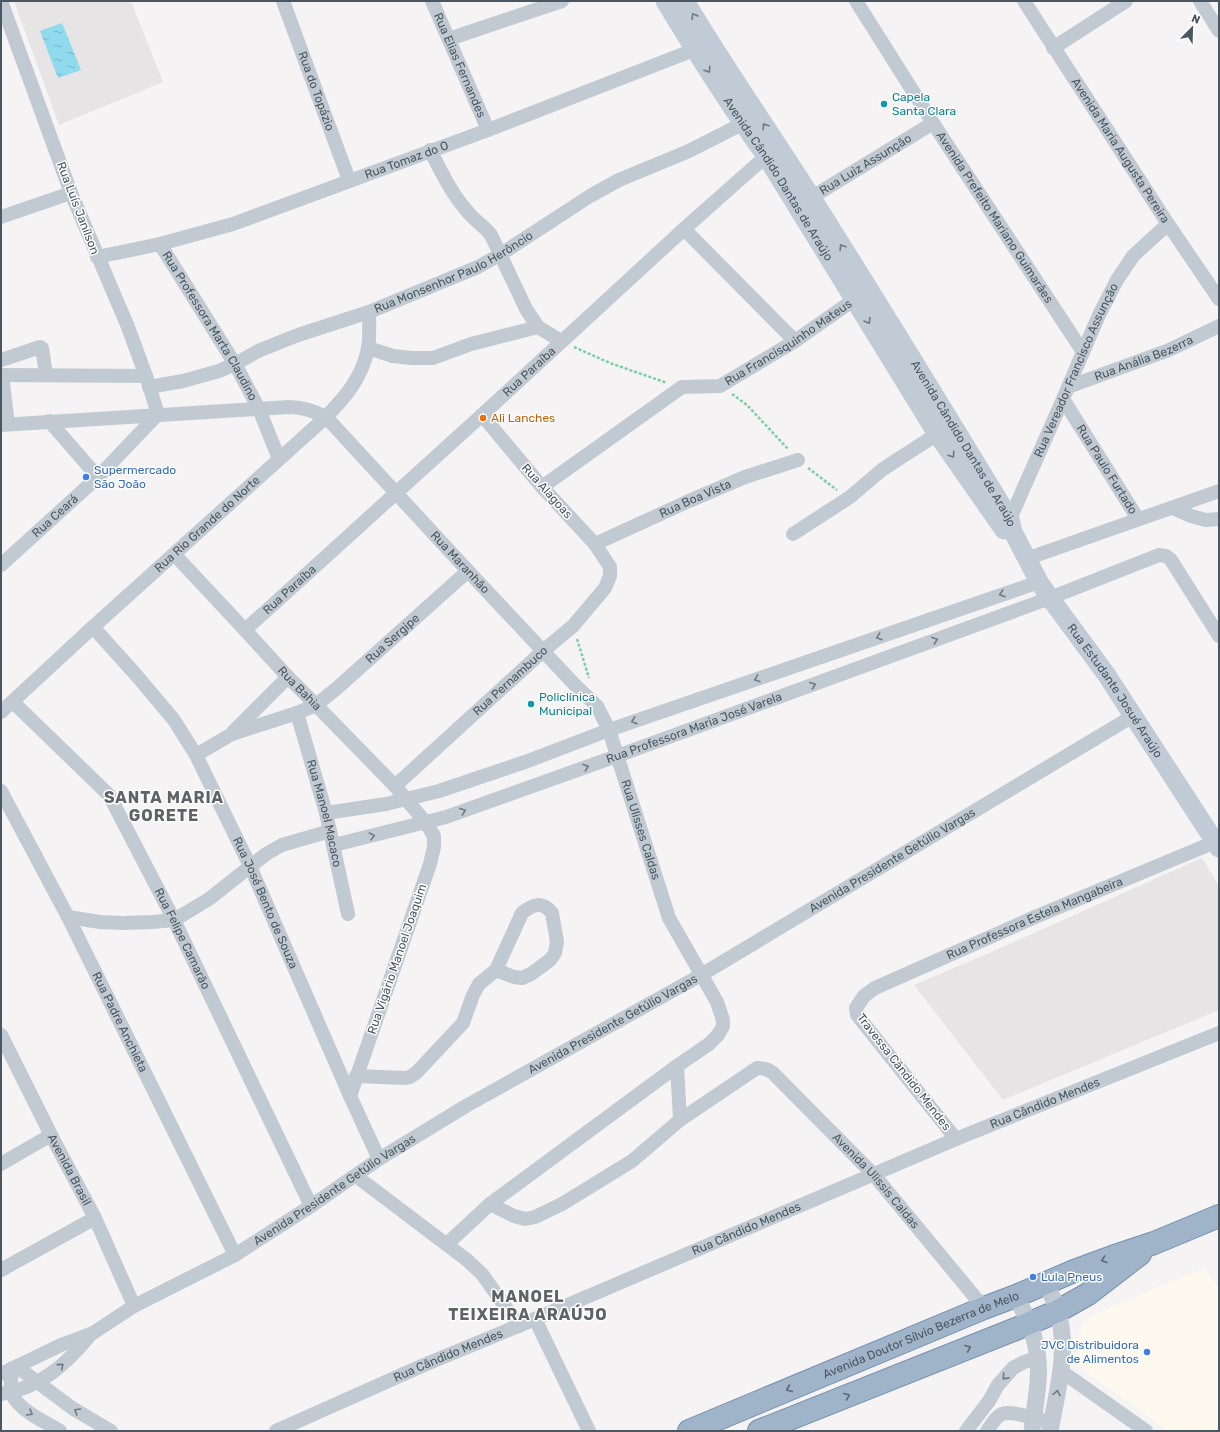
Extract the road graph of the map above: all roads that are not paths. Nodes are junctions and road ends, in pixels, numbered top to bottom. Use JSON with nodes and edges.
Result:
{"nodes":[{"id":1,"x":1,"y":1,"type":"edge"},
{"id":2,"x":283,"y":1,"type":"edge"},
{"id":3,"x":432,"y":1,"type":"edge"},
{"id":4,"x":562,"y":1,"type":"edge"},
{"id":5,"x":665,"y":1,"type":"edge"},
{"id":6,"x":685,"y":1,"type":"edge"},
{"id":7,"x":856,"y":1,"type":"edge"},
{"id":8,"x":1024,"y":1,"type":"edge"},
{"id":9,"x":1126,"y":1,"type":"edge"},
{"id":10,"x":1200,"y":1,"type":"edge"},
{"id":11,"x":1219,"y":31,"type":"edge"},
{"id":12,"x":449,"y":39,"type":"junction"},
{"id":13,"x":702,"y":46,"type":"junction"},
{"id":14,"x":1053,"y":48,"type":"junction"},
{"id":15,"x":933,"y":123,"type":"junction"},
{"id":16,"x":742,"y":124,"type":"junction"},
{"id":17,"x":488,"y":130,"type":"junction"},
{"id":18,"x":430,"y":150,"type":"junction"},
{"id":19,"x":772,"y":151,"type":"junction"},
{"id":20,"x":349,"y":180,"type":"junction"},
{"id":21,"x":71,"y":193,"type":"junction"},
{"id":22,"x":804,"y":202,"type":"junction"},
{"id":23,"x":1,"y":217,"type":"edge"},
{"id":24,"x":1168,"y":224,"type":"junction"},
{"id":25,"x":684,"y":229,"type":"junction"},
{"id":26,"x":160,"y":244,"type":"junction"},
{"id":27,"x":501,"y":254,"type":"junction"},
{"id":28,"x":97,"y":257,"type":"junction"},
{"id":29,"x":845,"y":268,"type":"junction"},
{"id":30,"x":855,"y":299,"type":"junction"},
{"id":31,"x":1219,"y":299,"type":"edge"},
{"id":32,"x":369,"y":312,"type":"junction"},
{"id":33,"x":1219,"y":326,"type":"edge"},
{"id":34,"x":538,"y":327,"type":"junction"},
{"id":35,"x":561,"y":341,"type":"junction"},
{"id":36,"x":795,"y":341,"type":"junction"},
{"id":37,"x":368,"y":348,"type":"junction"},
{"id":38,"x":1083,"y":352,"type":"junction"},
{"id":39,"x":1,"y":360,"type":"edge"},
{"id":40,"x":904,"y":363,"type":"junction"},
{"id":41,"x":235,"y":364,"type":"junction"},
{"id":42,"x":46,"y":374,"type":"junction"},
{"id":43,"x":2,"y":375,"type":"edge"},
{"id":44,"x":148,"y":381,"type":"junction"},
{"id":45,"x":1066,"y":393,"type":"junction"},
{"id":46,"x":259,"y":408,"type":"junction"},
{"id":47,"x":158,"y":414,"type":"junction"},
{"id":48,"x":482,"y":415,"type":"junction"},
{"id":49,"x":326,"y":417,"type":"junction"},
{"id":50,"x":49,"y":421,"type":"junction"},
{"id":51,"x":4,"y":425,"type":"edge"},
{"id":52,"x":944,"y":429,"type":"junction"},
{"id":53,"x":280,"y":459,"type":"junction"},
{"id":54,"x":798,"y":460,"type":"road end"},
{"id":55,"x":98,"y":477,"type":"junction"},
{"id":56,"x":542,"y":487,"type":"junction"},
{"id":57,"x":1219,"y":491,"type":"edge"},
{"id":58,"x":396,"y":492,"type":"junction"},
{"id":59,"x":1173,"y":508,"type":"junction"},
{"id":60,"x":1138,"y":519,"type":"junction"},
{"id":61,"x":1219,"y":519,"type":"edge"},
{"id":62,"x":1008,"y":527,"type":"junction"},
{"id":63,"x":793,"y":534,"type":"dead end"},
{"id":64,"x":595,"y":544,"type":"junction"},
{"id":65,"x":174,"y":554,"type":"junction"},
{"id":66,"x":1026,"y":560,"type":"junction"},
{"id":67,"x":1,"y":565,"type":"edge"},
{"id":68,"x":610,"y":566,"type":"joint"},
{"id":69,"x":468,"y":571,"type":"junction"},
{"id":70,"x":1039,"y":582,"type":"junction"},
{"id":71,"x":1050,"y":598,"type":"junction"},
{"id":72,"x":93,"y":627,"type":"junction"},
{"id":73,"x":245,"y":630,"type":"junction"},
{"id":74,"x":1219,"y":636,"type":"edge"},
{"id":75,"x":543,"y":651,"type":"junction"},
{"id":76,"x":288,"y":677,"type":"junction"},
{"id":77,"x":13,"y":702,"type":"junction"},
{"id":78,"x":316,"y":705,"type":"junction"},
{"id":79,"x":597,"y":706,"type":"joint"},
{"id":80,"x":1,"y":712,"type":"edge"},
{"id":81,"x":297,"y":713,"type":"junction"},
{"id":82,"x":1132,"y":716,"type":"junction"},
{"id":83,"x":609,"y":730,"type":"junction"},
{"id":84,"x":232,"y":734,"type":"junction"},
{"id":85,"x":196,"y":755,"type":"junction"},
{"id":86,"x":617,"y":756,"type":"junction"},
{"id":87,"x":395,"y":786,"type":"junction"},
{"id":88,"x":1,"y":791,"type":"edge"},
{"id":89,"x":406,"y":800,"type":"junction"},
{"id":90,"x":326,"y":813,"type":"junction"},
{"id":91,"x":426,"y":823,"type":"junction"},
{"id":92,"x":330,"y":831,"type":"junction"},
{"id":93,"x":334,"y":845,"type":"junction"},
{"id":94,"x":1217,"y":845,"type":"edge"},
{"id":95,"x":250,"y":866,"type":"junction"},
{"id":96,"x":348,"y":914,"type":"dead end"},
{"id":97,"x":68,"y":917,"type":"junction"},
{"id":98,"x":174,"y":920,"type":"junction"},
{"id":99,"x":496,"y":970,"type":"junction"},
{"id":100,"x":701,"y":975,"type":"junction"},
{"id":101,"x":858,"y":1003,"type":"joint"},
{"id":102,"x":1219,"y":1033,"type":"edge"},
{"id":103,"x":1,"y":1035,"type":"edge"},
{"id":104,"x":677,"y":1066,"type":"junction"},
{"id":105,"x":356,"y":1076,"type":"junction"},
{"id":106,"x":350,"y":1096,"type":"junction"},
{"id":107,"x":680,"y":1120,"type":"junction"},
{"id":108,"x":51,"y":1135,"type":"junction"},
{"id":109,"x":956,"y":1139,"type":"junction"},
{"id":110,"x":379,"y":1159,"type":"junction"},
{"id":111,"x":1,"y":1164,"type":"edge"},
{"id":112,"x":874,"y":1175,"type":"junction"},
{"id":113,"x":356,"y":1176,"type":"junction"},
{"id":114,"x":490,"y":1204,"type":"junction"},
{"id":115,"x":311,"y":1206,"type":"junction"},
{"id":116,"x":1219,"y":1216,"type":"edge"},
{"id":117,"x":95,"y":1218,"type":"junction"},
{"id":118,"x":447,"y":1244,"type":"junction"},
{"id":119,"x":1154,"y":1244,"type":"junction"},
{"id":120,"x":235,"y":1256,"type":"junction"},
{"id":121,"x":1,"y":1270,"type":"edge"},
{"id":122,"x":1046,"y":1284,"type":"junction"},
{"id":123,"x":1016,"y":1296,"type":"junction"},
{"id":124,"x":134,"y":1306,"type":"junction"},
{"id":125,"x":984,"y":1308,"type":"junction"},
{"id":126,"x":1058,"y":1311,"type":"junction"},
{"id":127,"x":535,"y":1320,"type":"junction"},
{"id":128,"x":1029,"y":1324,"type":"junction"},
{"id":129,"x":519,"y":1326,"type":"junction"},
{"id":130,"x":93,"y":1333,"type":"junction"},
{"id":131,"x":887,"y":1348,"type":"junction"},
{"id":132,"x":1038,"y":1358,"type":"junction"},
{"id":133,"x":10,"y":1369,"type":"edge"},
{"id":134,"x":1061,"y":1371,"type":"junction"},
{"id":135,"x":900,"y":1375,"type":"junction"},
{"id":136,"x":810,"y":1380,"type":"junction"},
{"id":137,"x":38,"y":1383,"type":"junction"},
{"id":138,"x":6,"y":1393,"type":"edge"},
{"id":139,"x":746,"y":1407,"type":"junction"},
{"id":140,"x":820,"y":1407,"type":"junction"},
{"id":141,"x":982,"y":1411,"type":"junction"},
{"id":142,"x":1033,"y":1424,"type":"edge"},
{"id":143,"x":990,"y":1426,"type":"edge"},
{"id":144,"x":1051,"y":1427,"type":"edge"},
{"id":145,"x":60,"y":1431,"type":"edge"},
{"id":146,"x":111,"y":1431,"type":"edge"},
{"id":147,"x":276,"y":1431,"type":"edge"},
{"id":148,"x":589,"y":1431,"type":"edge"},
{"id":149,"x":689,"y":1431,"type":"edge"},
{"id":150,"x":756,"y":1431,"type":"edge"},
{"id":151,"x":759,"y":1431,"type":"edge"},
{"id":152,"x":966,"y":1431,"type":"edge"},
{"id":153,"x":1146,"y":1431,"type":"edge"}],
"edges":[{"from":1,"to":21,"type":"street","name":"Rua Luís Janílson"},
{"from":2,"to":20,"type":"street","name":"Rua do Topázio"},
{"from":3,"to":12,"type":"street","name":"Rua Elias Fernandes"},
{"from":4,"to":12,"type":"street"},
{"from":5,"to":13,"type":"main road","name":"Avenida Cândido Dantas de Araújo"},
{"from":13,"to":6,"type":"main road","name":"Avenida Cândido Dantas de Araújo","one_way":true},
{"from":7,"to":15,"type":"street","name":"Avenida Prefeito Mariano Guimarães"},
{"from":8,"to":14,"type":"street","name":"Avenida Maria Augusta Pereira"},
{"from":9,"to":14,"type":"street"},
{"from":10,"to":11,"type":"street"},
{"from":12,"to":17,"type":"street","name":"Rua Elias Fernandes"},
{"from":13,"to":16,"type":"main road","name":"Avenida Cândido Dantas de Araújo","one_way":true},
{"from":13,"to":17,"type":"street","name":"Rua Tomaz do O"},
{"from":19,"to":13,"type":"main road","name":"Avenida Cândido Dantas de Araújo","one_way":true},
{"from":14,"to":24,"type":"street","name":"Avenida Maria Augusta Pereira"},
{"from":15,"to":22,"type":"street","name":"Rua Luiz Assunção"},
{"from":15,"to":38,"type":"street","name":"Avenida Prefeito Mariano Guimarães"},
{"from":16,"to":19,"type":"main road","name":"Avenida Cândido Dantas de Araújo"},
{"from":16,"to":27,"type":"street","name":"Rua Monsenhor Paulo Herôncio"},
{"from":17,"to":18,"type":"street","name":"Rua Tomaz do O"},
{"from":18,"to":20,"type":"street","name":"Rua Tomaz do O"},
{"from":18,"to":27,"type":"street"},
{"from":19,"to":22,"type":"main road","name":"Avenida Cândido Dantas de Araújo"},
{"from":19,"to":25,"type":"street","name":"Rua Paraíba"},
{"from":20,"to":26,"type":"street","name":"Rua Tomaz do O"},
{"from":21,"to":23,"type":"street"},
{"from":21,"to":28,"type":"street","name":"Rua Luís Janílson"},
{"from":22,"to":29,"type":"main road","name":"Avenida Cândido Dantas de Araújo"},
{"from":24,"to":31,"type":"street","name":"Avenida Maria Augusta Pereira"},
{"from":24,"to":38,"type":"street","name":"Rua Vereador Francisco Assunção"},
{"from":25,"to":35,"type":"street","name":"Rua Paraíba"},
{"from":25,"to":36,"type":"street"},
{"from":26,"to":28,"type":"street","name":"Rua Tomaz do O"},
{"from":26,"to":41,"type":"street","name":"Rua Professora Marta Claudino"},
{"from":27,"to":32,"type":"street","name":"Rua Monsenhor Paulo Herôncio"},
{"from":27,"to":34,"type":"street"},
{"from":28,"to":44,"type":"street","name":"Rua Luís Janílson"},
{"from":29,"to":30,"type":"main road","name":"Avenida Cândido Dantas de Araújo"},
{"from":29,"to":40,"type":"main road","name":"Avenida Cândido Dantas de Araújo"},
{"from":30,"to":36,"type":"street","name":"Rua Francisquinho Mateus"},
{"from":30,"to":40,"type":"main road","name":"Avenida Cândido Dantas de Araújo","one_way":true},
{"from":32,"to":37,"type":"street","name":"Rua Rio Grande do Norte"},
{"from":32,"to":41,"type":"street","name":"Rua Monsenhor Paulo Herôncio"},
{"from":33,"to":45,"type":"street","name":"Rua Anália Bezerra"},
{"from":34,"to":35,"type":"street"},
{"from":34,"to":37,"type":"street"},
{"from":35,"to":48,"type":"street","name":"Rua Paraíba"},
{"from":36,"to":56,"type":"street","name":"Rua Francisquinho Mateus"},
{"from":37,"to":49,"type":"street","name":"Rua Rio Grande do Norte"},
{"from":38,"to":45,"type":"street","name":"Rua Vereador Francisco Assunção"},
{"from":39,"to":42,"type":"street"},
{"from":40,"to":52,"type":"main road","name":"Avenida Cândido Dantas de Araújo"},
{"from":41,"to":44,"type":"street","name":"Rua Monsenhor Paulo Herôncio"},
{"from":41,"to":46,"type":"street","name":"Rua Professora Marta Claudino"},
{"from":42,"to":43,"type":"street","name":"Rua Monsenhor Paulo Herôncio"},
{"from":42,"to":44,"type":"street","name":"Rua Monsenhor Paulo Herôncio"},
{"from":43,"to":51,"type":"street"},
{"from":44,"to":47,"type":"street","name":"Rua Luís Janílson"},
{"from":45,"to":60,"type":"street","name":"Rua Paulo Furtado"},
{"from":45,"to":62,"type":"street","name":"Rua Vereador Francisco Assunção"},
{"from":46,"to":47,"type":"street"},
{"from":46,"to":49,"type":"street"},
{"from":46,"to":53,"type":"street","name":"Rua Professora Marta Claudino"},
{"from":47,"to":50,"type":"street"},
{"from":47,"to":55,"type":"street","name":"Rua Ceará"},
{"from":48,"to":56,"type":"street","name":"Rua Alagoas"},
{"from":48,"to":58,"type":"street","name":"Rua Paraíba"},
{"from":49,"to":53,"type":"street","name":"Rua Rio Grande do Norte"},
{"from":49,"to":58,"type":"street","name":"Rua Maranhão"},
{"from":50,"to":51,"type":"street"},
{"from":50,"to":55,"type":"street"},
{"from":52,"to":62,"type":"main road","name":"Avenida Cândido Dantas de Araújo"},
{"from":52,"to":63,"type":"street"},
{"from":53,"to":65,"type":"street","name":"Rua Rio Grande do Norte"},
{"from":54,"to":64,"type":"street","name":"Rua Boa Vista"},
{"from":55,"to":67,"type":"street","name":"Rua Ceará"},
{"from":56,"to":64,"type":"street","name":"Rua Alagoas"},
{"from":57,"to":59,"type":"street"},
{"from":58,"to":69,"type":"street","name":"Rua Maranhão"},
{"from":58,"to":73,"type":"street","name":"Rua Paraíba"},
{"from":59,"to":60,"type":"street"},
{"from":59,"to":61,"type":"street"},
{"from":60,"to":66,"type":"street"},
{"from":62,"to":66,"type":"main road","name":"Rua Estudante Josué Araújo"},
{"from":64,"to":68,"type":"street","name":"Rua Alagoas"},
{"from":65,"to":72,"type":"street","name":"Rua Rio Grande do Norte"},
{"from":65,"to":73,"type":"street","name":"Rua Bahia"},
{"from":66,"to":70,"type":"main road","name":"Rua Estudante Josué Araújo"},
{"from":68,"to":75,"type":"street","name":"Rua Pernambuco"},
{"from":69,"to":75,"type":"street","name":"Rua Maranhão"},
{"from":69,"to":78,"type":"street","name":"Rua Sergipe"},
{"from":70,"to":71,"type":"main road","name":"Rua Estudante Josué Araújo"},
{"from":70,"to":83,"type":"street","name":"Rua Professora Maria José Varela","one_way":true},
{"from":71,"to":74,"type":"street","name":"Rua Professora Maria José Varela"},
{"from":71,"to":82,"type":"main road","name":"Rua Estudante Josué Araújo"},
{"from":86,"to":71,"type":"street","name":"Rua Professora Maria José Varela","one_way":true},
{"from":72,"to":77,"type":"street","name":"Rua Rio Grande do Norte"},
{"from":72,"to":85,"type":"street","name":"Rua José Bento de Souza"},
{"from":73,"to":76,"type":"street","name":"Rua Bahia"},
{"from":75,"to":79,"type":"street","name":"Rua Maranhão"},
{"from":75,"to":87,"type":"street","name":"Rua Pernambuco"},
{"from":76,"to":78,"type":"street","name":"Rua Bahia"},
{"from":76,"to":84,"type":"street"},
{"from":77,"to":80,"type":"street","name":"Rua Rio Grande do Norte"},
{"from":77,"to":98,"type":"street","name":"Rua Felipe Camarão"},
{"from":78,"to":81,"type":"street","name":"Rua Sergipe"},
{"from":78,"to":87,"type":"street","name":"Rua Bahia"},
{"from":79,"to":83,"type":"street","name":"Rua Ulisses Caldas"},
{"from":81,"to":84,"type":"street","name":"Rua Sergipe"},
{"from":81,"to":90,"type":"street","name":"Rua Manoel Macaco"},
{"from":82,"to":94,"type":"main road","name":"Rua Estudante Josué Araújo"},
{"from":82,"to":100,"type":"street","name":"Avenida Presidente Getúlio Vargas"},
{"from":83,"to":86,"type":"street","name":"Rua Ulisses Caldas"},
{"from":83,"to":89,"type":"street","name":"Rua Professora Maria José Varela"},
{"from":84,"to":85,"type":"street"},
{"from":85,"to":95,"type":"street","name":"Rua José Bento de Souza"},
{"from":91,"to":86,"type":"street","name":"Rua Professora Maria José Varela","one_way":true},
{"from":86,"to":100,"type":"street","name":"Rua Ulisses Caldas"},
{"from":87,"to":89,"type":"street","name":"Rua Bahia"},
{"from":88,"to":97,"type":"street","name":"Rua Padre Anchieta"},
{"from":89,"to":90,"type":"street","name":"Rua Professora Maria José Varela"},
{"from":89,"to":91,"type":"street","name":"Rua Bahia"},
{"from":90,"to":92,"type":"street","name":"Rua Manoel Macaco"},
{"from":93,"to":91,"type":"street","name":"Rua Professora Maria José Varela","one_way":true},
{"from":91,"to":105,"type":"street","name":"Rua Vigário Manoel Joaquim"},
{"from":92,"to":93,"type":"street","name":"Rua Manoel Macaco"},
{"from":92,"to":95,"type":"street"},
{"from":93,"to":96,"type":"street","name":"Rua Manoel Macaco"},
{"from":94,"to":101,"type":"street","name":"Rua Professora Estela Mangabeira"},
{"from":95,"to":98,"type":"street"},
{"from":95,"to":106,"type":"street","name":"Rua José Bento de Souza"},
{"from":97,"to":98,"type":"street"},
{"from":97,"to":120,"type":"street","name":"Rua Padre Anchieta"},
{"from":98,"to":115,"type":"street","name":"Rua Felipe Camarão"},
{"from":99,"to":99,"type":"street"},
{"from":99,"to":105,"type":"street"},
{"from":100,"to":104,"type":"street","name":"Rua Ulisses Caldas"},
{"from":100,"to":110,"type":"street","name":"Avenida Presidente Getúlio Vargas"},
{"from":101,"to":109,"type":"street","name":"Travessa Cândido Mendes"},
{"from":102,"to":109,"type":"street","name":"Rua Cândido Mendes"},
{"from":103,"to":108,"type":"street","name":"Avenida Brasil"},
{"from":104,"to":107,"type":"street"},
{"from":104,"to":114,"type":"street"},
{"from":105,"to":106,"type":"street","name":"Rua Vigário Manoel Joaquim"},
{"from":106,"to":110,"type":"street","name":"Rua José Bento de Souza"},
{"from":107,"to":112,"type":"street","name":"Avenida Ulissis Caldas"},
{"from":107,"to":114,"type":"street"},
{"from":108,"to":111,"type":"street"},
{"from":108,"to":117,"type":"street","name":"Avenida Brasil"},
{"from":109,"to":112,"type":"street","name":"Rua Cândido Mendes"},
{"from":110,"to":113,"type":"street","name":"Avenida Presidente Getúlio Vargas"},
{"from":112,"to":125,"type":"street","name":"Avenida Ulissis Caldas"},
{"from":112,"to":127,"type":"street","name":"Rua Cândido Mendes"},
{"from":113,"to":115,"type":"street","name":"Avenida Presidente Getúlio Vargas"},
{"from":113,"to":118,"type":"street"},
{"from":114,"to":118,"type":"street"},
{"from":115,"to":120,"type":"street","name":"Avenida Presidente Getúlio Vargas"},
{"from":116,"to":119,"type":"highway","name":"Avenida Doutor Sílvio Bezerra de Melo"},
{"from":117,"to":121,"type":"street"},
{"from":117,"to":124,"type":"street","name":"Avenida Brasil"},
{"from":118,"to":129,"type":"street"},
{"from":119,"to":122,"type":"highway","name":"Avenida Doutor Sílvio Bezerra de Melo","one_way":true},
{"from":119,"to":126,"type":"highway","name":"Avenida Doutor Sílvio Bezerra de Melo"},
{"from":120,"to":124,"type":"street","name":"Avenida Presidente Getúlio Vargas"},
{"from":122,"to":123,"type":"highway","name":"Avenida Doutor Sílvio Bezerra de Melo"},
{"from":122,"to":126,"type":"street"},
{"from":123,"to":125,"type":"highway","name":"Avenida Doutor Sílvio Bezerra de Melo"},
{"from":123,"to":128,"type":"street"},
{"from":124,"to":130,"type":"street","name":"Avenida Presidente Getúlio Vargas"},
{"from":125,"to":131,"type":"highway","name":"Avenida Doutor Sílvio Bezerra de Melo"},
{"from":126,"to":128,"type":"highway","name":"Avenida Doutor Sílvio Bezerra de Melo"},
{"from":126,"to":134,"type":"street"},
{"from":127,"to":129,"type":"street","name":"Rua Cândido Mendes"},
{"from":127,"to":148,"type":"street"},
{"from":128,"to":132,"type":"street"},
{"from":135,"to":128,"type":"highway","name":"Avenida Doutor Sílvio Bezerra de Melo","one_way":true},
{"from":129,"to":147,"type":"street","name":"Rua Cândido Mendes"},
{"from":130,"to":133,"type":"street","name":"Avenida Presidente Getúlio Vargas"},
{"from":137,"to":130,"type":"street","name":"Avenida Presidente Getúlio Vargas","one_way":true},
{"from":131,"to":135,"type":"highway"},
{"from":131,"to":136,"type":"highway","name":"Avenida Doutor Sílvio Bezerra de Melo"},
{"from":132,"to":141,"type":"street","one_way":true},
{"from":132,"to":142,"type":"street"},
{"from":133,"to":137,"type":"street"},
{"from":133,"to":138,"type":"street"},
{"from":144,"to":134,"type":"street","one_way":true},
{"from":134,"to":153,"type":"street"},
{"from":140,"to":135,"type":"highway","name":"Avenida Doutor Sílvio Bezerra de Melo","one_way":true},
{"from":136,"to":139,"type":"highway","name":"Avenida Doutor Sílvio Bezerra de Melo","one_way":true},
{"from":136,"to":140,"type":"highway"},
{"from":137,"to":138,"type":"street","name":"Avenida Presidente Getúlio Vargas"},
{"from":146,"to":137,"type":"street","one_way":true},
{"from":138,"to":145,"type":"street","one_way":true},
{"from":139,"to":149,"type":"highway","name":"Avenida Doutor Sílvio Bezerra de Melo"},
{"from":139,"to":150,"type":"highway"},
{"from":140,"to":151,"type":"highway","name":"Avenida Doutor Sílvio Bezerra de Melo"},
{"from":141,"to":143,"type":"street"},
{"from":141,"to":152,"type":"street"},
{"from":142,"to":143,"type":"street"},
{"from":142,"to":144,"type":"street"}]}
